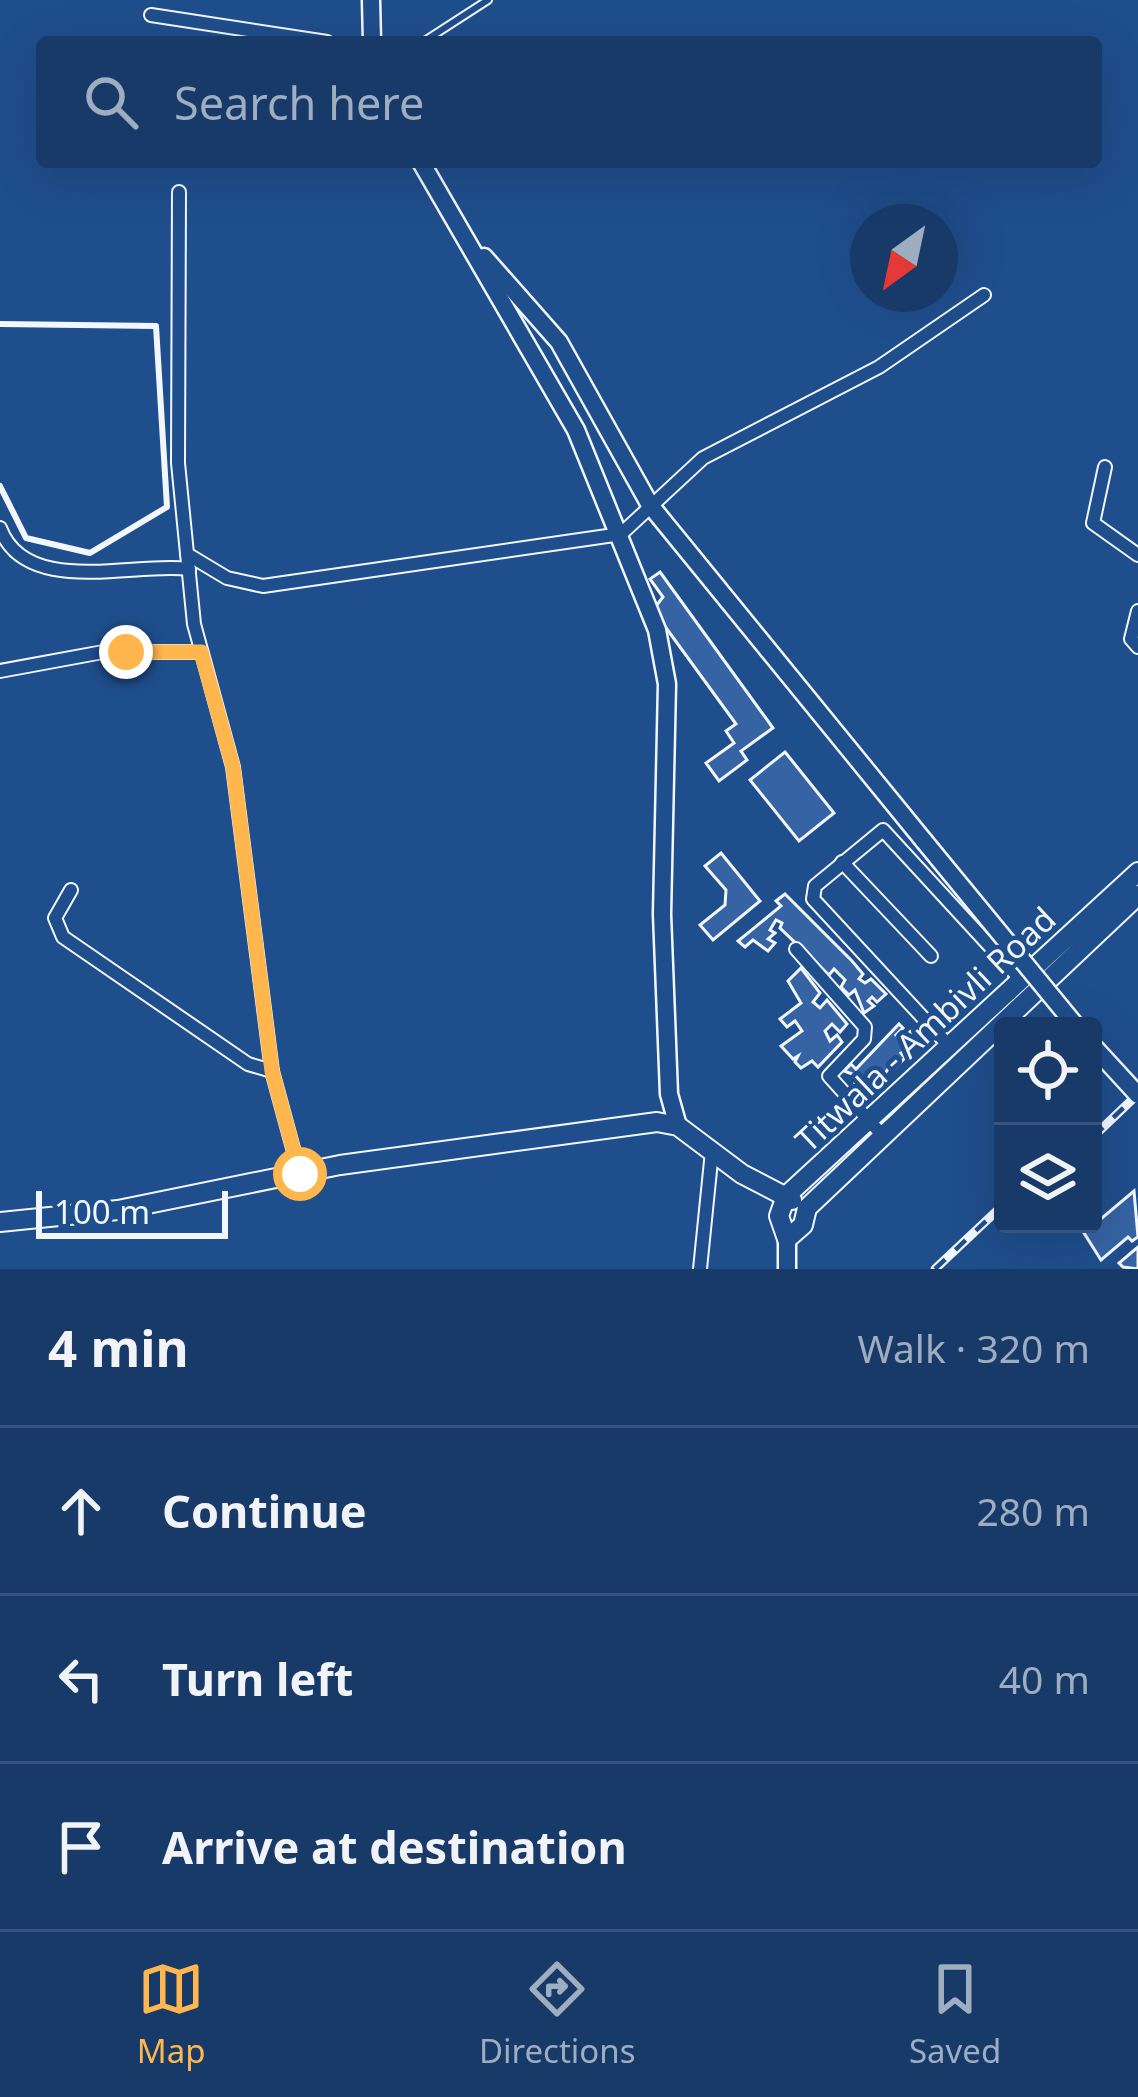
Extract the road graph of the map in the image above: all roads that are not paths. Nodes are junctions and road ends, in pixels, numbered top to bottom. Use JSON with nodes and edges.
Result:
{"nodes":[{"id":1,"x":488,"y":0,"type":"edge"},
{"id":2,"x":372,"y":3,"type":"edge"},
{"id":3,"x":151,"y":15,"type":"dead end"},
{"id":4,"x":288,"y":36,"type":"edge"},
{"id":5,"x":372,"y":36,"type":"edge"},
{"id":6,"x":432,"y":36,"type":"edge"},
{"id":7,"x":425,"y":168,"type":"edge"},
{"id":8,"x":179,"y":192,"type":"dead end"},
{"id":9,"x":470,"y":244,"type":"junction"},
{"id":10,"x":984,"y":295,"type":"dead end"},
{"id":11,"x":1105,"y":467,"type":"dead end"},
{"id":12,"x":650,"y":505,"type":"junction"},
{"id":13,"x":0,"y":528,"type":"edge"},
{"id":14,"x":621,"y":533,"type":"junction"},
{"id":15,"x":1138,"y":555,"type":"edge"},
{"id":16,"x":188,"y":561,"type":"junction"},
{"id":17,"x":1138,"y":611,"type":"edge"},
{"id":18,"x":1138,"y":647,"type":"edge"},
{"id":19,"x":201,"y":652,"type":"junction"},
{"id":20,"x":0,"y":671,"type":"edge"},
{"id":21,"x":842,"y":862,"type":"junction"},
{"id":22,"x":1138,"y":872,"type":"edge"},
{"id":23,"x":71,"y":890,"type":"dead end"},
{"id":24,"x":1138,"y":895,"type":"edge"},
{"id":25,"x":796,"y":949,"type":"dead end"},
{"id":26,"x":932,"y":956,"type":"dead end"},
{"id":27,"x":1022,"y":981,"type":"junction"},
{"id":28,"x":1068,"y":1017,"type":"edge"},
{"id":29,"x":952,"y":1048,"type":"junction"},
{"id":30,"x":1102,"y":1056,"type":"edge"},
{"id":31,"x":272,"y":1071,"type":"junction"},
{"id":32,"x":1138,"y":1095,"type":"edge"},
{"id":33,"x":678,"y":1126,"type":"junction"},
{"id":34,"x":877,"y":1130,"type":"junction"},
{"id":35,"x":712,"y":1150,"type":"junction"},
{"id":36,"x":300,"y":1174,"type":"junction"},
{"id":37,"x":786,"y":1196,"type":"junction"},
{"id":38,"x":807,"y":1208,"type":"junction"},
{"id":39,"x":0,"y":1222,"type":"edge"},
{"id":40,"x":788,"y":1239,"type":"junction"},
{"id":41,"x":700,"y":1269,"type":"edge"},
{"id":42,"x":788,"y":1269,"type":"edge"}],
"edges":[{"from":1,"to":6,"type":"lane"},
{"from":2,"to":5,"type":"street"},
{"from":3,"to":4,"type":"street"},
{"from":7,"to":9,"type":"street"},
{"from":8,"to":16,"type":"street"},
{"from":9,"to":12,"type":"street"},
{"from":9,"to":14,"type":"street"},
{"from":10,"to":12,"type":"street"},
{"from":11,"to":15,"type":"street"},
{"from":12,"to":14,"type":"street"},
{"from":12,"to":28,"type":"street","bridge":true},
{"from":13,"to":16,"type":"street"},
{"from":14,"to":16,"type":"street"},
{"from":14,"to":33,"type":"street"},
{"from":16,"to":19,"type":"street"},
{"from":17,"to":18,"type":"street"},
{"from":19,"to":20,"type":"street"},
{"from":19,"to":31,"type":"street"},
{"from":21,"to":26,"type":"street"},
{"from":21,"to":27,"type":"street"},
{"from":21,"to":29,"type":"street"},
{"from":22,"to":27,"type":"main road","name":"Titwala - Ambivli Road"},
{"from":23,"to":31,"type":"street"},
{"from":24,"to":34,"type":"main road","name":"Titwala - Ambivli Road"},
{"from":25,"to":34,"type":"street"},
{"from":27,"to":29,"type":"main road","name":"Titwala - Ambivli Road"},
{"from":29,"to":34,"type":"main road","name":"Titwala - Ambivli Road"},
{"from":30,"to":32,"type":"street","bridge":true},
{"from":31,"to":36,"type":"street"},
{"from":33,"to":35,"type":"main road"},
{"from":33,"to":36,"type":"main road"},
{"from":34,"to":37,"type":"main road","name":"Titwala - Ambivli Road"},
{"from":34,"to":38,"type":"main road","name":"Titwala - Ambivli Road"},
{"from":35,"to":37,"type":"main road"},
{"from":35,"to":41,"type":"street"},
{"from":36,"to":39,"type":"main road"},
{"from":37,"to":38,"type":"main road"},
{"from":37,"to":40,"type":"main road","name":"Titwala - Ambivli Road"},
{"from":38,"to":40,"type":"main road","name":"Titwala - Ambivli Road"},
{"from":40,"to":42,"type":"street","name":"Titwala - Ambivli Road"}]}
